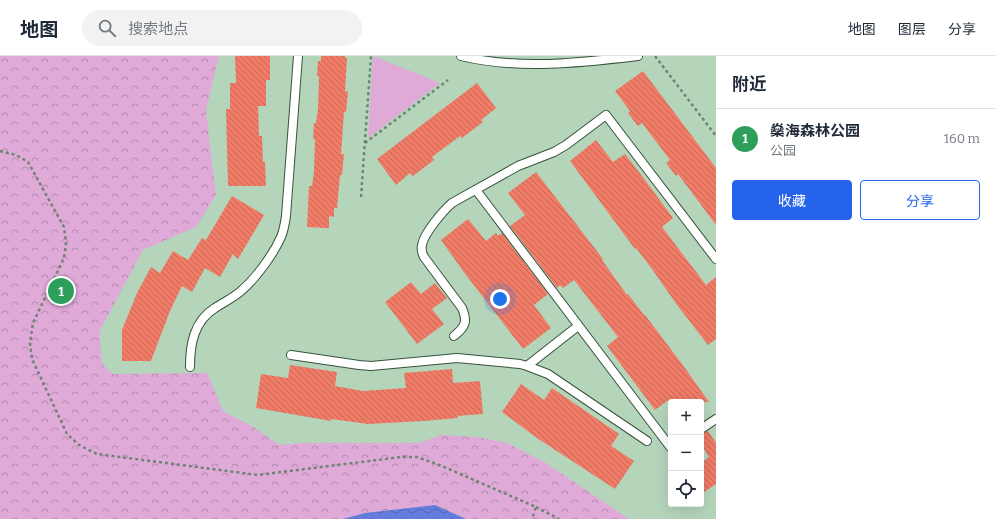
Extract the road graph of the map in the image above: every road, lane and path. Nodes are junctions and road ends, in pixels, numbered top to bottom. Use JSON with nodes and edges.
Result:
{"nodes":[{"id":1,"x":298,"y":56,"type":"edge"},
{"id":2,"x":371,"y":56,"type":"edge"},
{"id":3,"x":461,"y":56,"type":"edge"},
{"id":4,"x":638,"y":56,"type":"edge"},
{"id":5,"x":655,"y":56,"type":"edge"},
{"id":6,"x":448,"y":80,"type":"dead end"},
{"id":7,"x":716,"y":136,"type":"edge"},
{"id":8,"x":365,"y":143,"type":"junction"},
{"id":9,"x":0,"y":151,"type":"edge"},
{"id":10,"x":476,"y":190,"type":"junction"},
{"id":11,"x":361,"y":197,"type":"dead end"},
{"id":12,"x":716,"y":259,"type":"edge"},
{"id":13,"x":578,"y":326,"type":"junction"},
{"id":14,"x":454,"y":336,"type":"dead end"},
{"id":15,"x":291,"y":355,"type":"dead end"},
{"id":16,"x":527,"y":366,"type":"junction"},
{"id":17,"x":190,"y":367,"type":"dead end"},
{"id":18,"x":716,"y":419,"type":"edge"},
{"id":19,"x":704,"y":427,"type":"edge"},
{"id":20,"x":647,"y":441,"type":"dead end"},
{"id":21,"x":668,"y":444,"type":"edge"},
{"id":22,"x":536,"y":508,"type":"junction"},
{"id":23,"x":532,"y":519,"type":"edge"},
{"id":24,"x":559,"y":519,"type":"edge"}],
"edges":[{"from":1,"to":17,"type":"lane"},
{"from":2,"to":8,"type":"path"},
{"from":3,"to":4,"type":"lane"},
{"from":5,"to":7,"type":"path"},
{"from":6,"to":8,"type":"path"},
{"from":8,"to":11,"type":"path"},
{"from":9,"to":22,"type":"path"},
{"from":10,"to":12,"type":"lane"},
{"from":10,"to":13,"type":"lane"},
{"from":10,"to":14,"type":"lane"},
{"from":13,"to":16,"type":"lane"},
{"from":13,"to":21,"type":"lane"},
{"from":15,"to":16,"type":"lane"},
{"from":16,"to":20,"type":"lane"},
{"from":18,"to":19,"type":"lane"},
{"from":22,"to":23,"type":"path"},
{"from":22,"to":24,"type":"path"}]}
